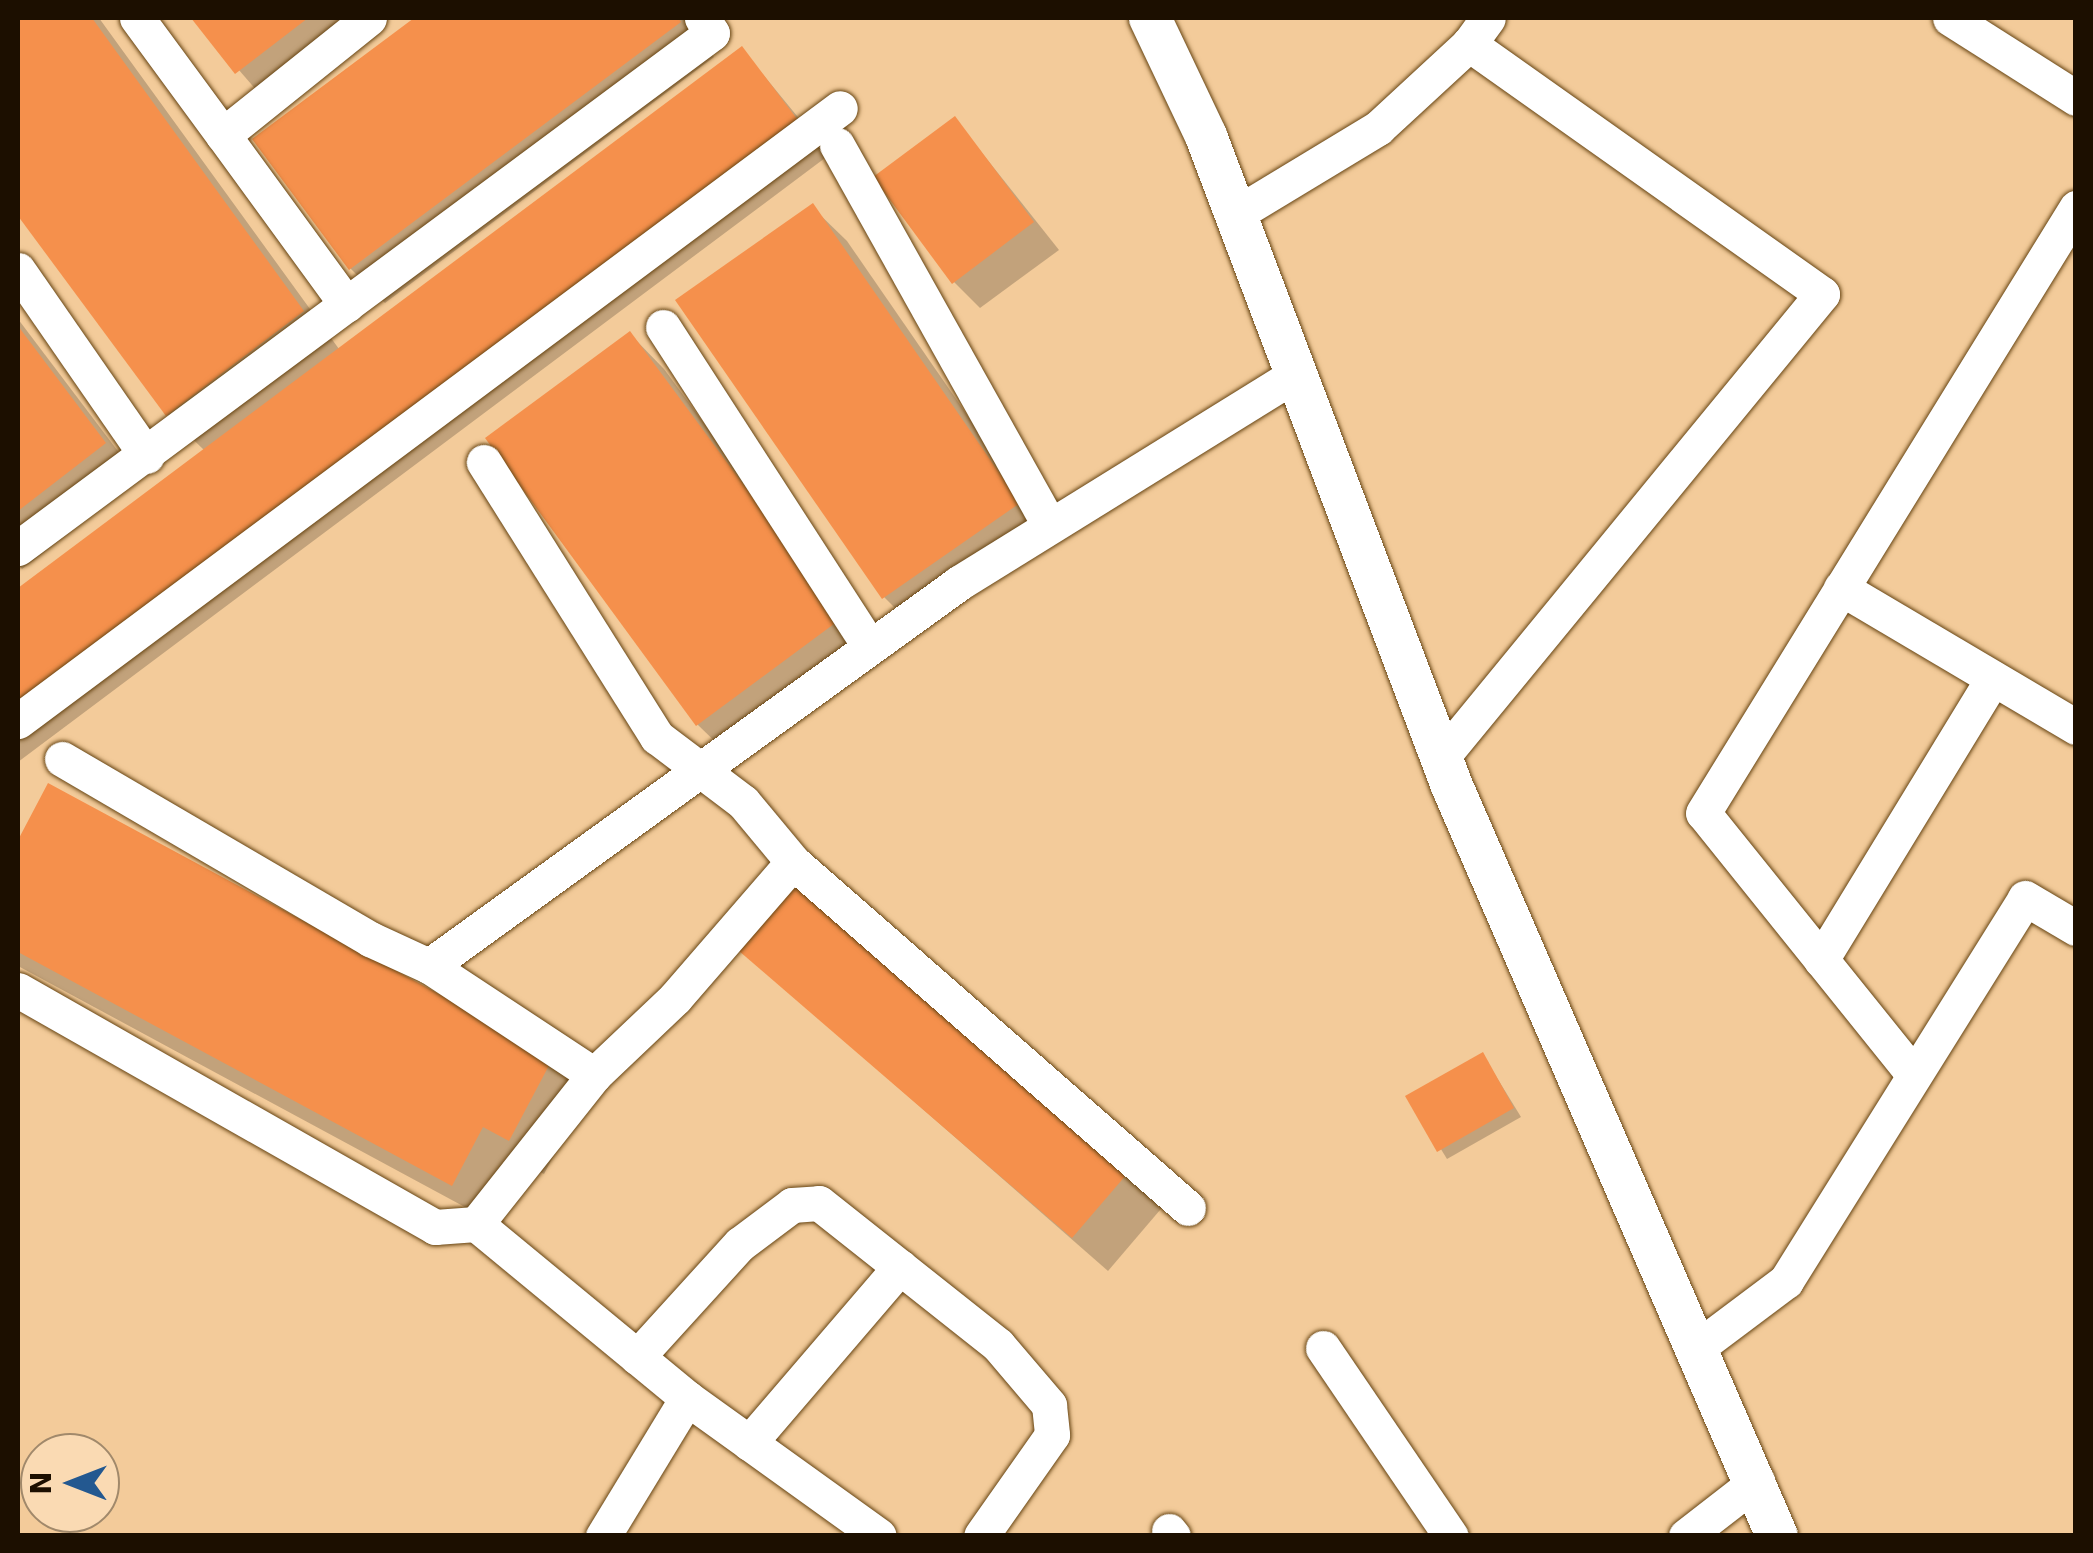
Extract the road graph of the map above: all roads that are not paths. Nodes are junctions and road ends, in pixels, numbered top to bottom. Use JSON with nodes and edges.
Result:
{"nodes":[{"id":1,"x":137,"y":18,"type":"edge"},
{"id":2,"x":369,"y":18,"type":"edge"},
{"id":3,"x":702,"y":18,"type":"edge"},
{"id":4,"x":1150,"y":18,"type":"edge"},
{"id":5,"x":1950,"y":18,"type":"edge"},
{"id":6,"x":1479,"y":31,"type":"edge"},
{"id":7,"x":2076,"y":98,"type":"edge"},
{"id":8,"x":840,"y":108,"type":"dead end"},
{"id":9,"x":222,"y":135,"type":"junction"},
{"id":10,"x":837,"y":145,"type":"dead end"},
{"id":11,"x":2076,"y":208,"type":"edge"},
{"id":12,"x":1236,"y":214,"type":"junction"},
{"id":13,"x":18,"y":270,"type":"edge"},
{"id":14,"x":347,"y":306,"type":"junction"},
{"id":15,"x":663,"y":327,"type":"dead end"},
{"id":16,"x":1296,"y":374,"type":"junction"},
{"id":17,"x":146,"y":456,"type":"junction"},
{"id":18,"x":484,"y":462,"type":"dead end"},
{"id":19,"x":1050,"y":526,"type":"junction"},
{"id":20,"x":18,"y":548,"type":"edge"},
{"id":21,"x":1841,"y":588,"type":"junction"},
{"id":22,"x":870,"y":645,"type":"junction"},
{"id":23,"x":1993,"y":678,"type":"junction"},
{"id":24,"x":18,"y":721,"type":"edge"},
{"id":25,"x":2076,"y":726,"type":"edge"},
{"id":26,"x":62,"y":758,"type":"dead end"},
{"id":27,"x":1442,"y":758,"type":"junction"},
{"id":28,"x":698,"y":772,"type":"junction"},
{"id":29,"x":793,"y":862,"type":"junction"},
{"id":30,"x":2076,"y":928,"type":"edge"},
{"id":31,"x":1821,"y":960,"type":"junction"},
{"id":32,"x":429,"y":966,"type":"junction"},
{"id":33,"x":18,"y":990,"type":"edge"},
{"id":34,"x":594,"y":1076,"type":"junction"},
{"id":35,"x":1914,"y":1076,"type":"junction"},
{"id":36,"x":1188,"y":1208,"type":"dead end"},
{"id":37,"x":476,"y":1224,"type":"junction"},
{"id":38,"x":900,"y":1267,"type":"junction"},
{"id":39,"x":1698,"y":1347,"type":"junction"},
{"id":40,"x":1323,"y":1348,"type":"dead end"},
{"id":41,"x":637,"y":1357,"type":"junction"},
{"id":42,"x":687,"y":1398,"type":"junction"},
{"id":43,"x":749,"y":1443,"type":"junction"},
{"id":44,"x":1757,"y":1481,"type":"junction"},
{"id":45,"x":603,"y":1536,"type":"edge"},
{"id":46,"x":878,"y":1536,"type":"edge"},
{"id":47,"x":981,"y":1536,"type":"edge"},
{"id":48,"x":1450,"y":1536,"type":"edge"},
{"id":49,"x":1686,"y":1536,"type":"edge"},
{"id":50,"x":1777,"y":1536,"type":"edge"}],
"edges":[{"from":1,"to":9,"type":"street"},
{"from":2,"to":9,"type":"street"},
{"from":3,"to":14,"type":"street"},
{"from":4,"to":12,"type":"street"},
{"from":5,"to":7,"type":"street"},
{"from":6,"to":12,"type":"street"},
{"from":6,"to":27,"type":"street"},
{"from":8,"to":24,"type":"street"},
{"from":9,"to":14,"type":"street"},
{"from":10,"to":19,"type":"street"},
{"from":11,"to":21,"type":"street"},
{"from":12,"to":16,"type":"street"},
{"from":13,"to":17,"type":"street"},
{"from":14,"to":17,"type":"street"},
{"from":15,"to":22,"type":"street"},
{"from":16,"to":19,"type":"street"},
{"from":16,"to":27,"type":"street"},
{"from":17,"to":20,"type":"street"},
{"from":18,"to":28,"type":"street"},
{"from":19,"to":22,"type":"street"},
{"from":21,"to":23,"type":"street"},
{"from":21,"to":31,"type":"street"},
{"from":22,"to":28,"type":"street"},
{"from":23,"to":25,"type":"street"},
{"from":23,"to":31,"type":"street"},
{"from":26,"to":32,"type":"street"},
{"from":27,"to":39,"type":"street"},
{"from":28,"to":29,"type":"street"},
{"from":28,"to":32,"type":"street"},
{"from":29,"to":34,"type":"street"},
{"from":29,"to":36,"type":"street"},
{"from":30,"to":35,"type":"street"},
{"from":31,"to":35,"type":"street"},
{"from":32,"to":34,"type":"street"},
{"from":33,"to":37,"type":"street"},
{"from":34,"to":37,"type":"street"},
{"from":35,"to":39,"type":"street"},
{"from":37,"to":41,"type":"street"},
{"from":38,"to":41,"type":"street"},
{"from":38,"to":43,"type":"street"},
{"from":38,"to":47,"type":"street"},
{"from":39,"to":44,"type":"street"},
{"from":40,"to":48,"type":"street"},
{"from":41,"to":42,"type":"street"},
{"from":42,"to":43,"type":"street"},
{"from":42,"to":45,"type":"street"},
{"from":43,"to":46,"type":"street"},
{"from":44,"to":49,"type":"street"},
{"from":44,"to":50,"type":"street"}]}
